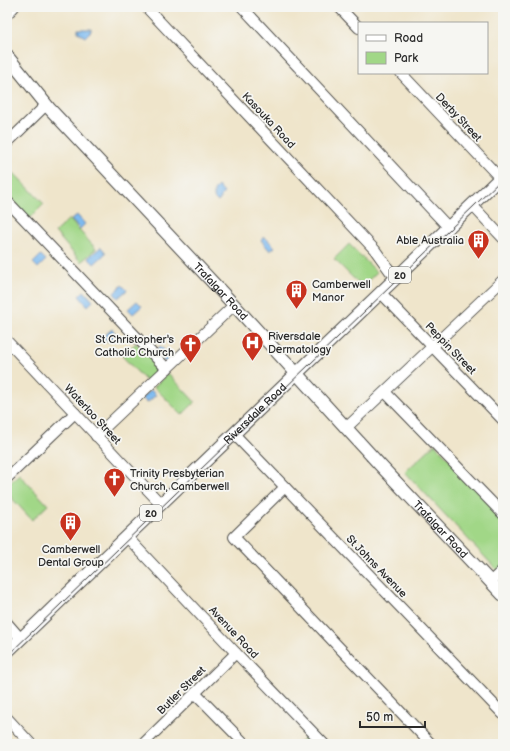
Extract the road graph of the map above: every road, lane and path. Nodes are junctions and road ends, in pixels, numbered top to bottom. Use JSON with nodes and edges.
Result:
{"nodes":[{"id":1,"x":14,"y":7,"type":"edge"},
{"id":2,"x":146,"y":7,"type":"edge"},
{"id":3,"x":242,"y":7,"type":"edge"},
{"id":4,"x":339,"y":7,"type":"edge"},
{"id":5,"x":7,"y":14,"type":"edge"},
{"id":6,"x":358,"y":27,"type":"edge"},
{"id":7,"x":7,"y":56,"type":"edge"},
{"id":8,"x":402,"y":74,"type":"edge"},
{"id":9,"x":46,"y":104,"type":"junction"},
{"id":10,"x":7,"y":143,"type":"edge"},
{"id":11,"x":502,"y":177,"type":"edge"},
{"id":12,"x":7,"y":201,"type":"edge"},
{"id":13,"x":472,"y":205,"type":"junction"},
{"id":14,"x":449,"y":228,"type":"junction"},
{"id":15,"x":503,"y":238,"type":"edge"},
{"id":16,"x":399,"y":275,"type":"junction"},
{"id":17,"x":503,"y":280,"type":"edge"},
{"id":18,"x":381,"y":293,"type":"junction"},
{"id":19,"x":234,"y":305,"type":"junction"},
{"id":20,"x":7,"y":341,"type":"edge"},
{"id":21,"x":432,"y":347,"type":"junction"},
{"id":22,"x":167,"y":369,"type":"junction"},
{"id":23,"x":296,"y":374,"type":"junction"},
{"id":24,"x":385,"y":392,"type":"junction"},
{"id":25,"x":75,"y":413,"type":"junction"},
{"id":26,"x":503,"y":420,"type":"edge"},
{"id":27,"x":346,"y":428,"type":"junction"},
{"id":28,"x":234,"y":434,"type":"junction"},
{"id":29,"x":96,"y":436,"type":"junction"},
{"id":30,"x":7,"y":478,"type":"edge"},
{"id":31,"x":285,"y":487,"type":"junction"},
{"id":32,"x":161,"y":504,"type":"junction"},
{"id":33,"x":503,"y":514,"type":"edge"},
{"id":34,"x":127,"y":537,"type":"junction"},
{"id":35,"x":503,"y":570,"type":"edge"},
{"id":36,"x":490,"y":582,"type":"junction"},
{"id":37,"x":503,"y":595,"type":"edge"},
{"id":38,"x":7,"y":623,"type":"edge"},
{"id":39,"x":21,"y":639,"type":"junction"},
{"id":40,"x":7,"y":652,"type":"edge"},
{"id":41,"x":236,"y":653,"type":"junction"},
{"id":42,"x":195,"y":693,"type":"junction"},
{"id":43,"x":503,"y":714,"type":"edge"},
{"id":44,"x":7,"y":718,"type":"edge"},
{"id":45,"x":31,"y":744,"type":"edge"},
{"id":46,"x":143,"y":744,"type":"edge"},
{"id":47,"x":245,"y":744,"type":"edge"},
{"id":48,"x":324,"y":744,"type":"edge"},
{"id":49,"x":430,"y":744,"type":"edge"}],
"edges":[{"from":1,"to":5,"type":"street"},
{"from":2,"to":16,"type":"street","name":"Kasouka Road"},
{"from":3,"to":14,"type":"street"},
{"from":4,"to":6,"type":"street"},
{"from":7,"to":9,"type":"main road","name":"Trafalgar Road"},
{"from":8,"to":11,"type":"street","name":"Derby Street"},
{"from":9,"to":10,"type":"street"},
{"from":9,"to":19,"type":"main road","name":"Trafalgar Road"},
{"from":11,"to":13,"type":"main road","name":"Riversdale Road","number":"20"},
{"from":12,"to":22,"type":"street"},
{"from":13,"to":14,"type":"main road","name":"Riversdale Road","number":"20"},
{"from":13,"to":15,"type":"street"},
{"from":14,"to":16,"type":"main road","name":"Riversdale Road","number":"20"},
{"from":16,"to":18,"type":"main road","name":"Riversdale Road","number":"20"},
{"from":17,"to":21,"type":"street"},
{"from":18,"to":21,"type":"street","name":"Peppin Street"},
{"from":18,"to":23,"type":"main road","name":"Riversdale Road","number":"20"},
{"from":19,"to":22,"type":"street"},
{"from":19,"to":23,"type":"main road","name":"Trafalgar Road"},
{"from":20,"to":25,"type":"street","name":"Waterloo Street"},
{"from":21,"to":24,"type":"street"},
{"from":21,"to":26,"type":"street","name":"Peppin Street"},
{"from":22,"to":29,"type":"street"},
{"from":23,"to":27,"type":"main road","name":"Trafalgar Road"},
{"from":23,"to":28,"type":"main road","name":"Riversdale Road","number":"20"},
{"from":24,"to":27,"type":"street"},
{"from":24,"to":33,"type":"street"},
{"from":25,"to":29,"type":"street","name":"Waterloo Street"},
{"from":25,"to":30,"type":"street"},
{"from":27,"to":36,"type":"main road","name":"Trafalgar Road"},
{"from":28,"to":31,"type":"street","name":"St Johns Avenue"},
{"from":28,"to":32,"type":"main road","name":"Riversdale Road","number":"20"},
{"from":29,"to":32,"type":"street","name":"Waterloo Street"},
{"from":31,"to":43,"type":"street","name":"St Johns Avenue"},
{"from":31,"to":49,"type":"street"},
{"from":32,"to":34,"type":"main road","name":"Riversdale Road","number":"20"},
{"from":34,"to":39,"type":"main road","name":"Riversdale Road","number":"20"},
{"from":34,"to":41,"type":"street","name":"Avenue Road"},
{"from":35,"to":36,"type":"street"},
{"from":36,"to":37,"type":"main road","name":"Trafalgar Road"},
{"from":38,"to":39,"type":"street"},
{"from":39,"to":40,"type":"main road","name":"Riversdale Road","number":"20"},
{"from":41,"to":42,"type":"street","name":"Butler Street"},
{"from":41,"to":48,"type":"street","name":"Avenue Road"},
{"from":42,"to":46,"type":"street","name":"Butler Street"},
{"from":42,"to":47,"type":"street"},
{"from":44,"to":45,"type":"street"}]}
